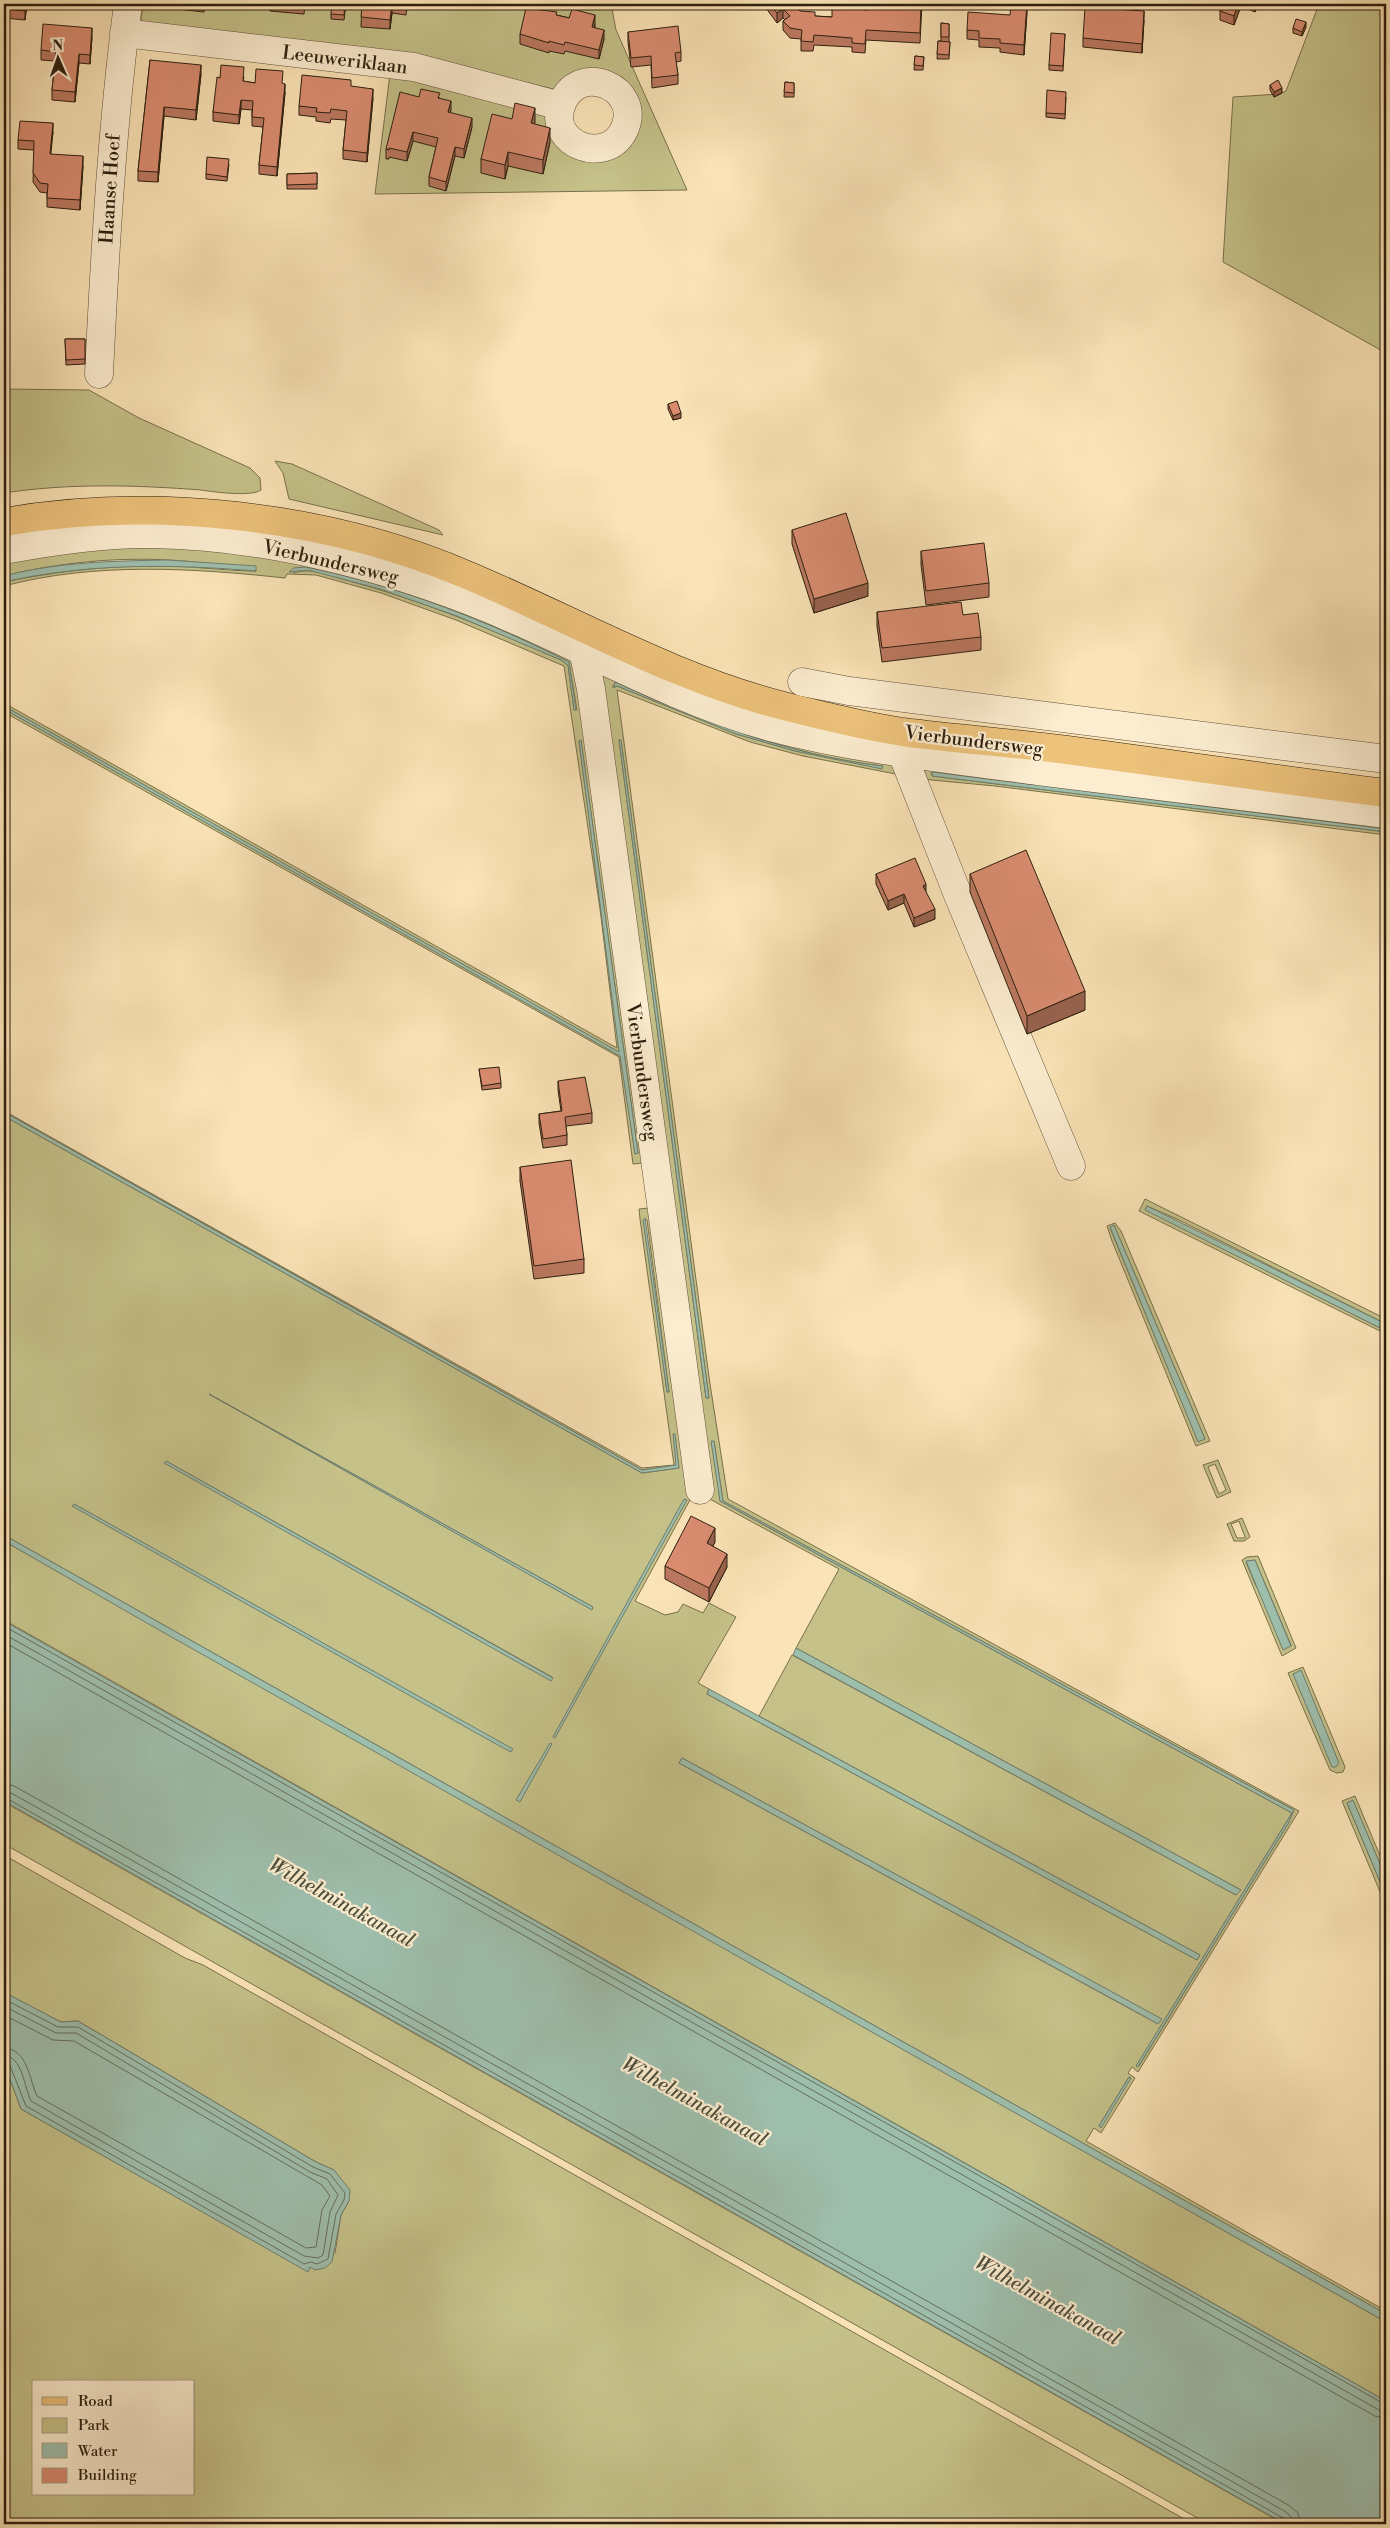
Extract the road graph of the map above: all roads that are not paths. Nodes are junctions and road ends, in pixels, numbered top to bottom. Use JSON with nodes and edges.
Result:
{"nodes":[{"id":1,"x":128,"y":4,"type":"edge"},
{"id":2,"x":124,"y":33,"type":"junction"},
{"id":3,"x":561,"y":106,"type":"dead end"},
{"id":4,"x":99,"y":374,"type":"dead end"},
{"id":5,"x":4,"y":522,"type":"edge"},
{"id":6,"x":4,"y":550,"type":"edge"},
{"id":7,"x":578,"y":625,"type":"junction"},
{"id":8,"x":584,"y":653,"type":"junction"},
{"id":9,"x":802,"y":682,"type":"dead end"},
{"id":10,"x":901,"y":698,"type":"junction"},
{"id":11,"x":901,"y":742,"type":"junction"},
{"id":12,"x":1386,"y":759,"type":"edge"},
{"id":13,"x":1386,"y":793,"type":"edge"},
{"id":14,"x":1386,"y":814,"type":"edge"},
{"id":15,"x":1071,"y":1166,"type":"dead end"},
{"id":16,"x":700,"y":1490,"type":"dead end"}],
"edges":[{"from":1,"to":2,"type":"street","name":"Haanse Hoef"},
{"from":2,"to":3,"type":"street","name":"Leeuweriklaan"},
{"from":2,"to":4,"type":"street","name":"Haanse Hoef"},
{"from":5,"to":7,"type":"main road","name":"Vierbundersweg"},
{"from":6,"to":8,"type":"street","name":"Vierbundersweg"},
{"from":7,"to":8,"type":"street","name":"Vierbundersweg"},
{"from":7,"to":11,"type":"main road","name":"Vierbundersweg"},
{"from":8,"to":11,"type":"street","name":"Vierbundersweg"},
{"from":8,"to":16,"type":"street","name":"Vierbundersweg"},
{"from":9,"to":10,"type":"street","name":"Vierbundersweg"},
{"from":10,"to":11,"type":"street"},
{"from":10,"to":12,"type":"street","name":"Vierbundersweg"},
{"from":11,"to":13,"type":"main road","name":"Vierbundersweg"},
{"from":11,"to":14,"type":"street","name":"Vierbundersweg"},
{"from":11,"to":15,"type":"street","name":"Vierbundersweg"}]}
